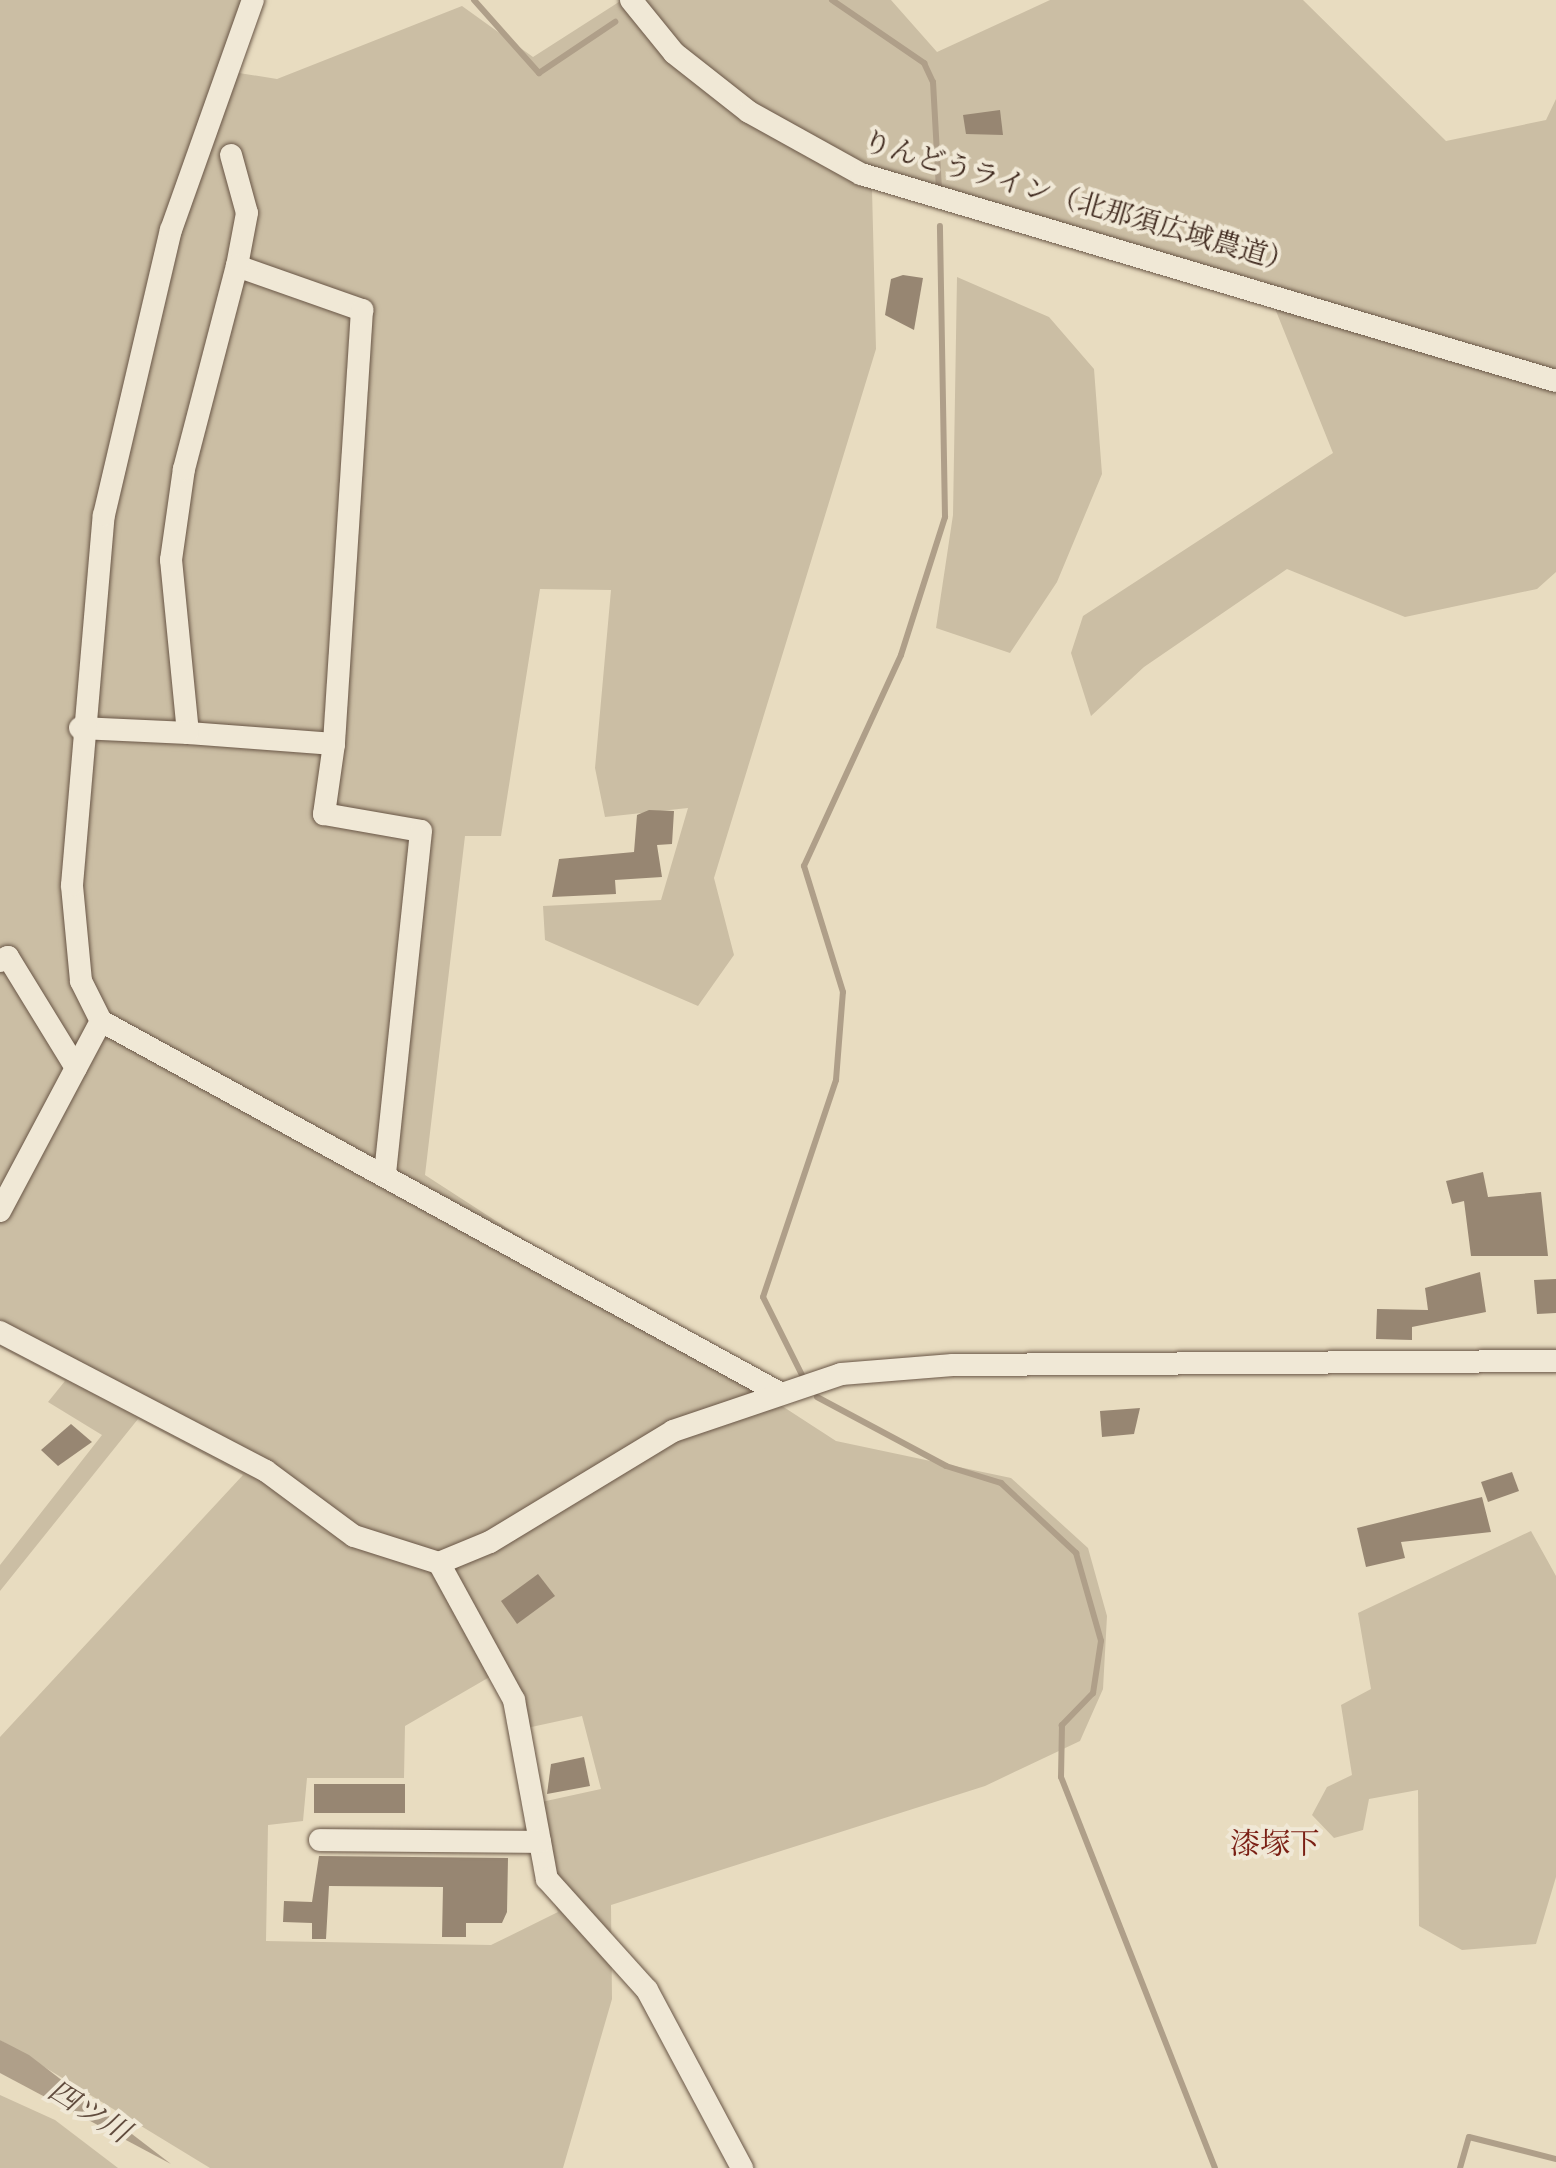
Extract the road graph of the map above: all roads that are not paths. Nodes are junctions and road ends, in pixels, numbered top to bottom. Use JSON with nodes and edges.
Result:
{"nodes":[{"id":1,"x":253,"y":0,"type":"edge"},
{"id":2,"x":631,"y":0,"type":"edge"},
{"id":3,"x":231,"y":155,"type":"dead end"},
{"id":4,"x":237,"y":266,"type":"junction"},
{"id":5,"x":1556,"y":381,"type":"edge"},
{"id":6,"x":80,"y":728,"type":"junction"},
{"id":7,"x":188,"y":733,"type":"junction"},
{"id":8,"x":334,"y":744,"type":"junction"},
{"id":9,"x":0,"y":961,"type":"edge"},
{"id":10,"x":100,"y":1021,"type":"junction"},
{"id":11,"x":76,"y":1068,"type":"junction"},
{"id":12,"x":385,"y":1172,"type":"junction"},
{"id":13,"x":0,"y":1211,"type":"edge"},
{"id":14,"x":0,"y":1332,"type":"edge"},
{"id":15,"x":1556,"y":1361,"type":"edge"},
{"id":16,"x":776,"y":1391,"type":"junction"},
{"id":17,"x":439,"y":1562,"type":"junction"},
{"id":18,"x":320,"y":1840,"type":"dead end"},
{"id":19,"x":540,"y":1842,"type":"junction"},
{"id":20,"x":742,"y":2168,"type":"edge"}],
"edges":[{"from":1,"to":6,"type":"street"},
{"from":2,"to":5,"type":"street","name":"りんどうライン（北那須広域農道）"},
{"from":3,"to":4,"type":"street"},
{"from":4,"to":7,"type":"street"},
{"from":4,"to":8,"type":"street"},
{"from":6,"to":7,"type":"street"},
{"from":6,"to":10,"type":"street"},
{"from":7,"to":8,"type":"street"},
{"from":8,"to":12,"type":"street"},
{"from":9,"to":11,"type":"street"},
{"from":10,"to":11,"type":"street"},
{"from":10,"to":12,"type":"street"},
{"from":11,"to":13,"type":"street"},
{"from":12,"to":16,"type":"street"},
{"from":14,"to":17,"type":"street"},
{"from":15,"to":16,"type":"street"},
{"from":16,"to":17,"type":"street"},
{"from":17,"to":19,"type":"street"},
{"from":18,"to":19,"type":"street"},
{"from":19,"to":20,"type":"street"}]}
